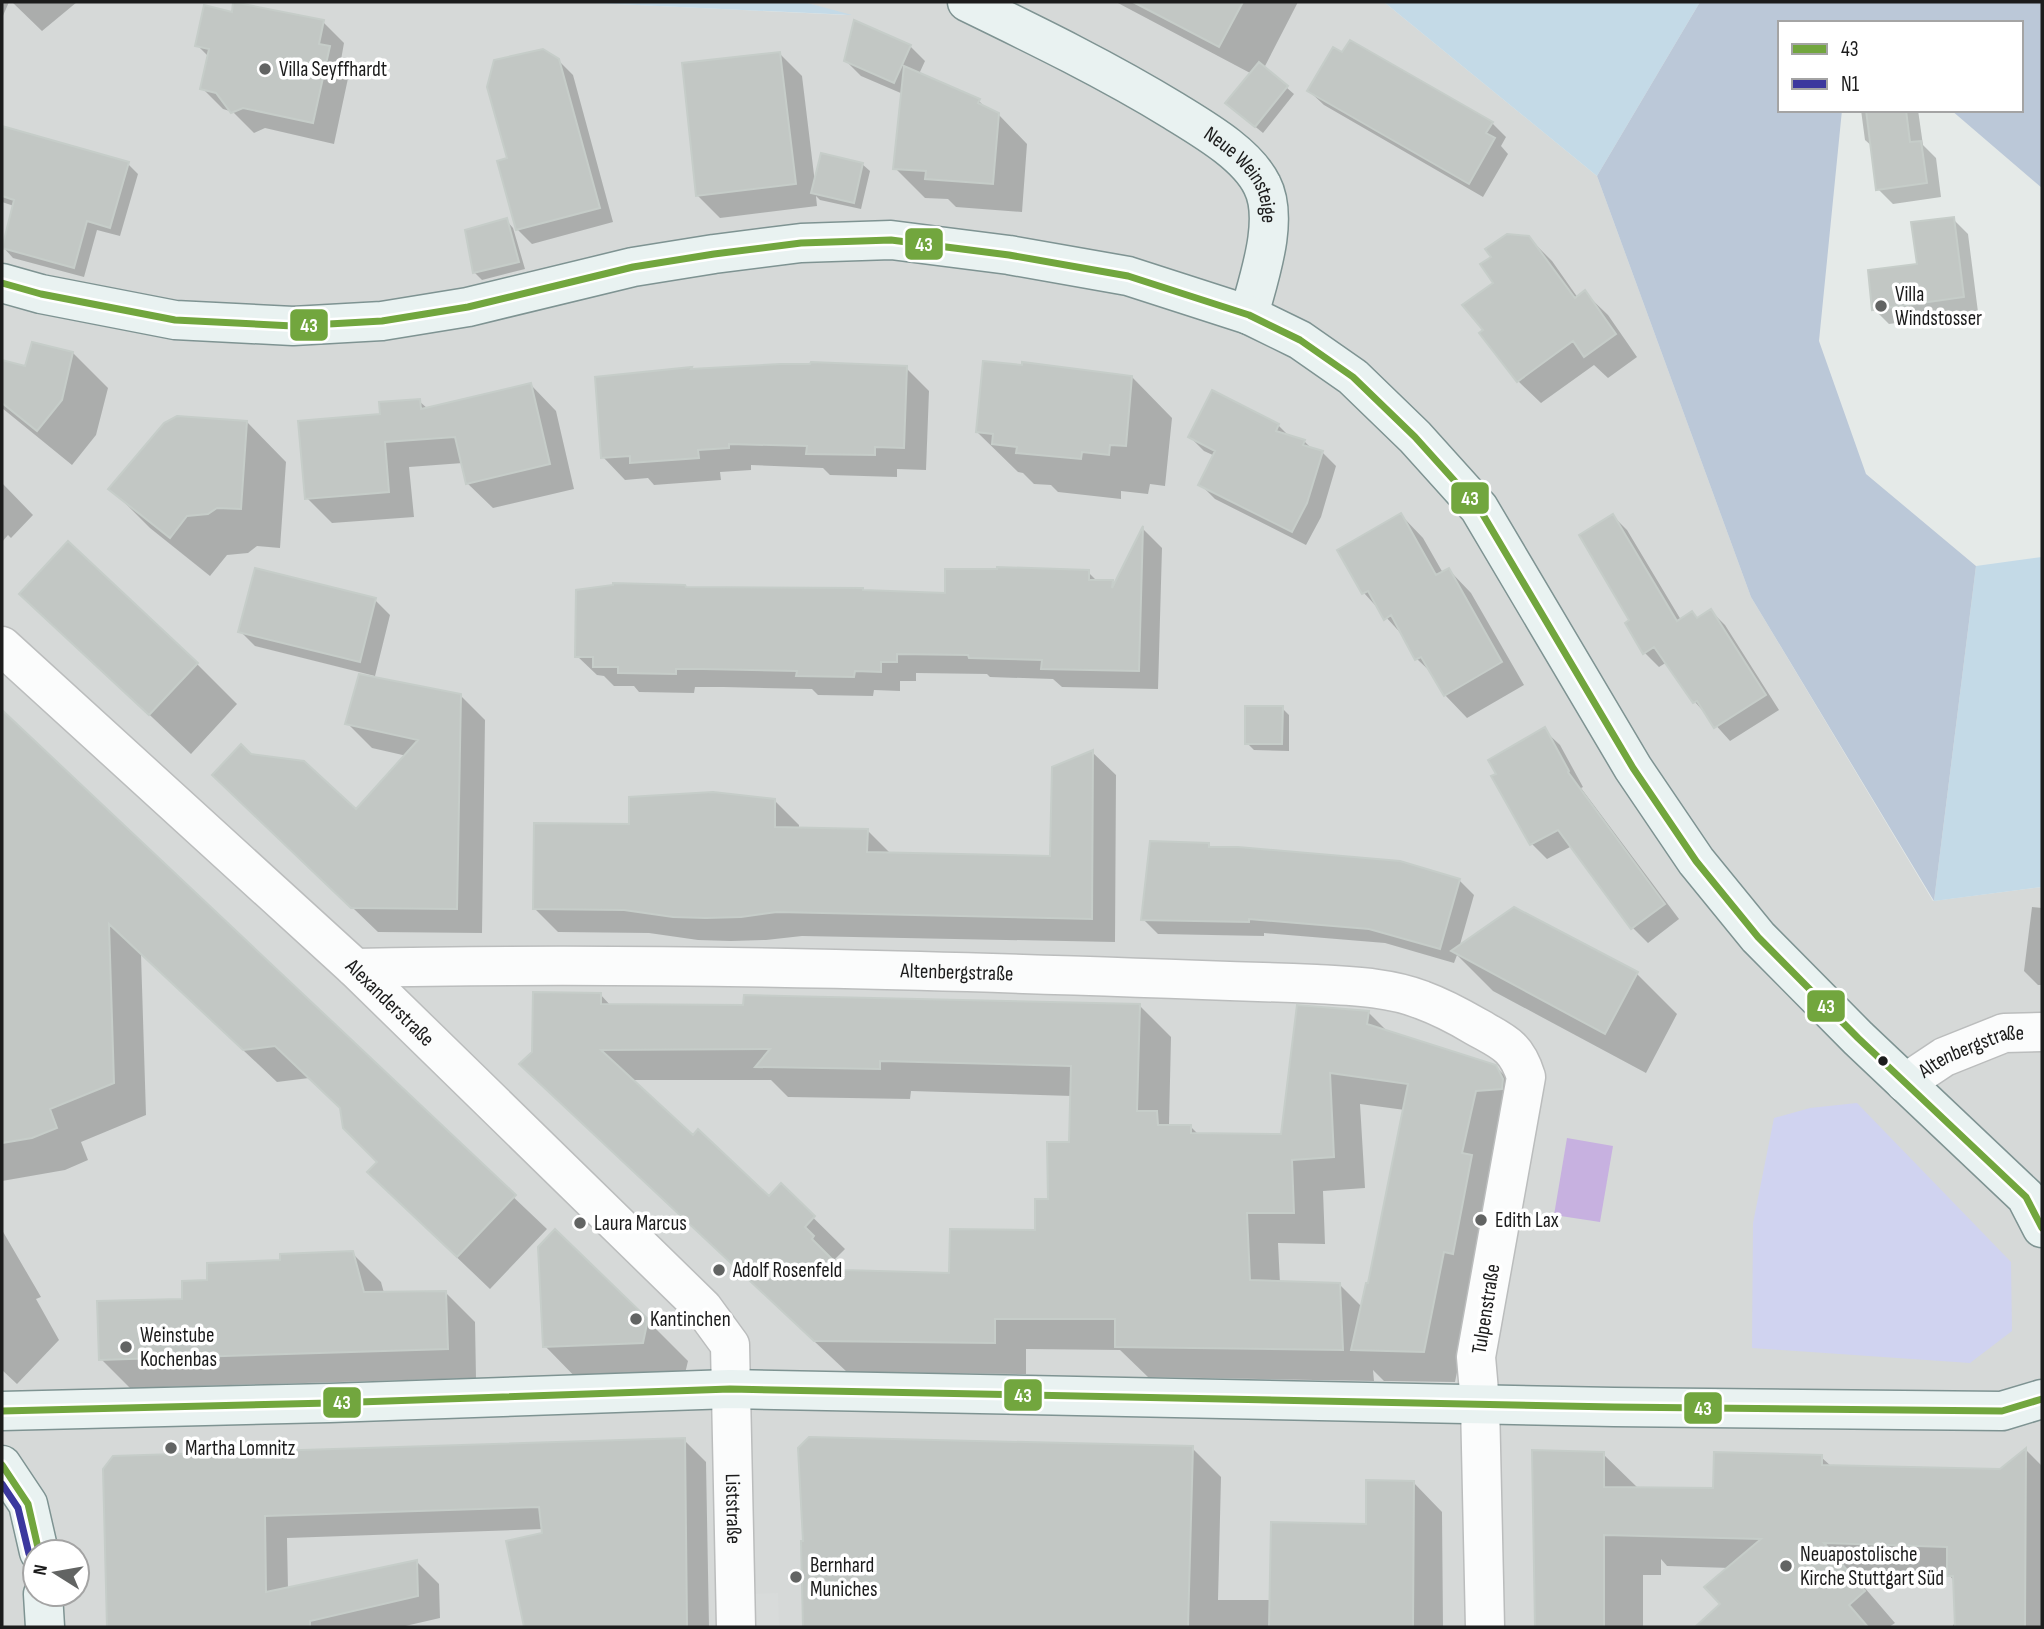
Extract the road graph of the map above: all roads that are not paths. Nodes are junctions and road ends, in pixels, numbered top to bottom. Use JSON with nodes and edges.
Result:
{"nodes":[{"id":1,"x":967,"y":2,"type":"edge"},
{"id":2,"x":2,"y":283,"type":"edge"},
{"id":3,"x":1249,"y":315,"type":"junction"},
{"id":4,"x":2,"y":646,"type":"edge"},
{"id":5,"x":355,"y":968,"type":"junction"},
{"id":6,"x":2042,"y":1032,"type":"edge"},
{"id":7,"x":1526,"y":1077,"type":"joint"},
{"id":8,"x":1905,"y":1083,"type":"junction"},
{"id":9,"x":2042,"y":1228,"type":"edge"},
{"id":10,"x":730,"y":1389,"type":"junction"},
{"id":11,"x":2042,"y":1399,"type":"edge"},
{"id":12,"x":1480,"y":1403,"type":"junction"},
{"id":13,"x":2,"y":1411,"type":"edge"},
{"id":14,"x":2,"y":1465,"type":"edge"},
{"id":15,"x":36,"y":1538,"type":"edge"},
{"id":16,"x":44,"y":1608,"type":"edge"},
{"id":17,"x":45,"y":1627,"type":"edge"},
{"id":18,"x":736,"y":1627,"type":"edge"},
{"id":19,"x":1485,"y":1627,"type":"edge"}],
"edges":[{"from":1,"to":3,"type":"main road","name":"Neue Weinsteige"},
{"from":2,"to":3,"type":"main road"},
{"from":3,"to":8,"type":"main road"},
{"from":4,"to":5,"type":"street","name":"Alexanderstraße"},
{"from":5,"to":7,"type":"street","name":"Altenbergstraße"},
{"from":5,"to":10,"type":"street","name":"Alexanderstraße"},
{"from":6,"to":8,"type":"street","name":"Altenbergstraße"},
{"from":7,"to":12,"type":"street","name":"Tulpenstraße"},
{"from":8,"to":9,"type":"main road"},
{"from":10,"to":12,"type":"main road"},
{"from":10,"to":13,"type":"main road"},
{"from":10,"to":18,"type":"street","name":"Liststraße"},
{"from":11,"to":12,"type":"main road"},
{"from":12,"to":19,"type":"street","name":"Tulpenstraße"},
{"from":14,"to":15,"type":"main road"},
{"from":16,"to":17,"type":"main road"}]}
